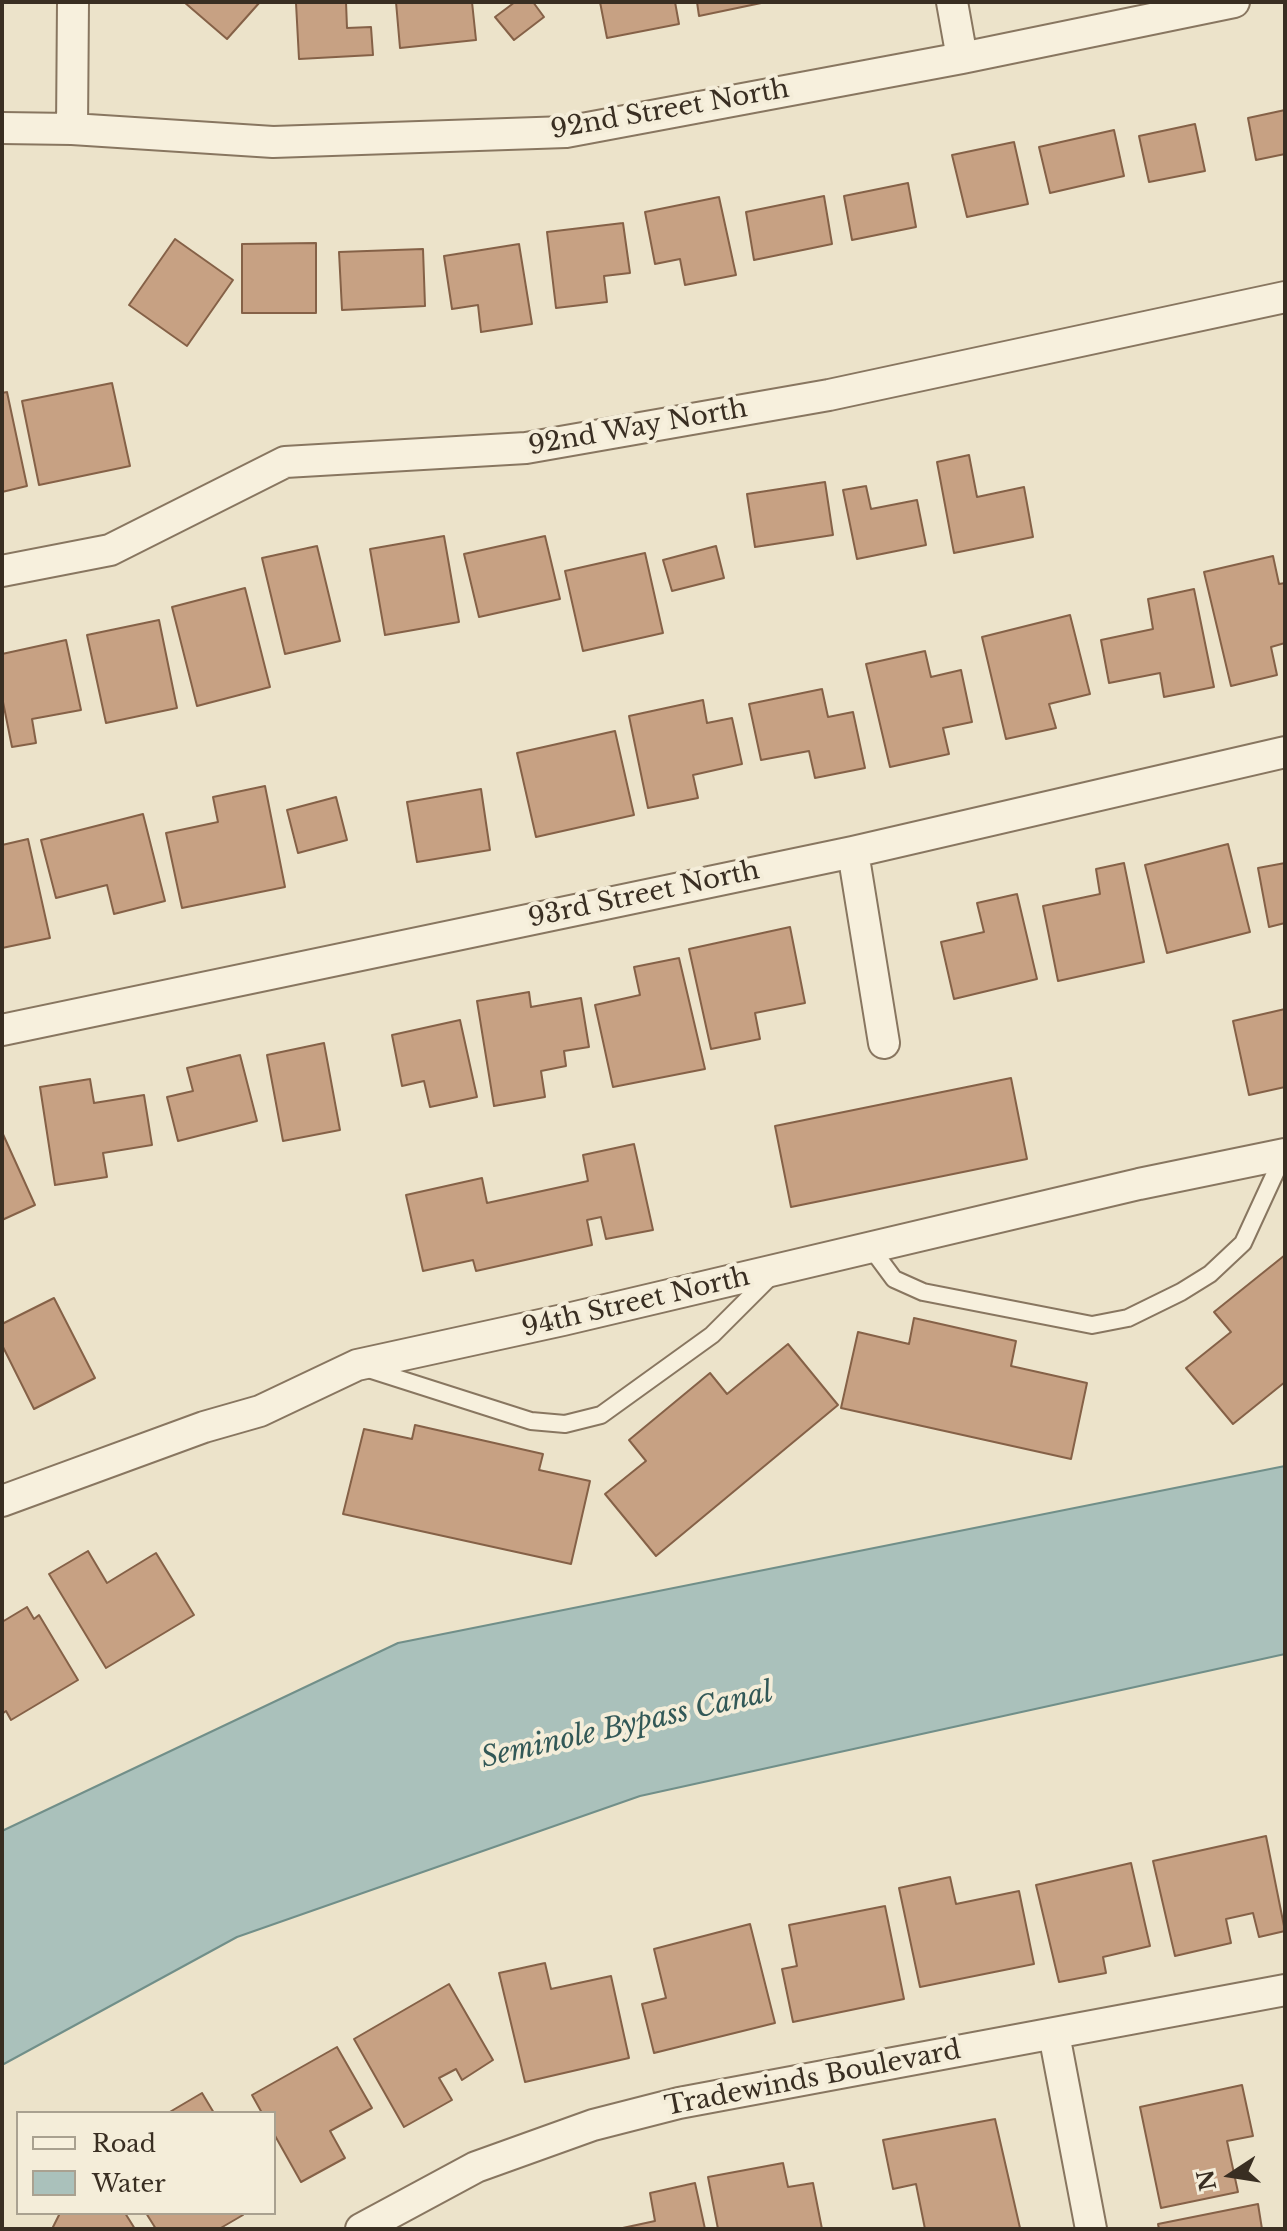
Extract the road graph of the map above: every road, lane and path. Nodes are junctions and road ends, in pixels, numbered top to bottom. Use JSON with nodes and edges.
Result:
{"nodes":[{"id":1,"x":73,"y":2,"type":"edge"},
{"id":2,"x":952,"y":2,"type":"edge"},
{"id":3,"x":1234,"y":2,"type":"edge"},
{"id":4,"x":962,"y":58,"type":"junction"},
{"id":5,"x":2,"y":128,"type":"edge"},
{"id":6,"x":72,"y":129,"type":"junction"},
{"id":7,"x":1285,"y":297,"type":"edge"},
{"id":8,"x":2,"y":571,"type":"edge"},
{"id":9,"x":1285,"y":752,"type":"edge"},
{"id":10,"x":853,"y":852,"type":"junction"},
{"id":11,"x":2,"y":1030,"type":"edge"},
{"id":12,"x":884,"y":1043,"type":"dead end"},
{"id":13,"x":1284,"y":1154,"type":"edge"},
{"id":14,"x":871,"y":1248,"type":"junction"},
{"id":15,"x":777,"y":1270,"type":"junction"},
{"id":16,"x":357,"y":1365,"type":"junction"},
{"id":17,"x":2,"y":1501,"type":"edge"},
{"id":18,"x":1285,"y":1990,"type":"edge"},
{"id":19,"x":1054,"y":2034,"type":"junction"},
{"id":20,"x":361,"y":2229,"type":"edge"},
{"id":21,"x":1091,"y":2229,"type":"edge"}],
"edges":[{"from":1,"to":6,"type":"street"},
{"from":2,"to":4,"type":"street"},
{"from":3,"to":4,"type":"street","name":"92nd Street North"},
{"from":4,"to":6,"type":"street","name":"92nd Street North"},
{"from":5,"to":6,"type":"street","name":"92nd Street North"},
{"from":7,"to":8,"type":"street","name":"92nd Way North"},
{"from":9,"to":10,"type":"street","name":"93rd Street North"},
{"from":10,"to":11,"type":"street","name":"93rd Street North"},
{"from":10,"to":12,"type":"street"},
{"from":13,"to":14,"type":"street","name":"94th Street North"},
{"from":13,"to":14,"type":"lane"},
{"from":14,"to":15,"type":"street","name":"94th Street North"},
{"from":15,"to":16,"type":"street","name":"94th Street North"},
{"from":15,"to":16,"type":"lane"},
{"from":16,"to":17,"type":"street","name":"94th Street North"},
{"from":18,"to":19,"type":"street","name":"Tradewinds Boulevard"},
{"from":19,"to":20,"type":"street","name":"Tradewinds Boulevard"},
{"from":19,"to":21,"type":"street"}]}
